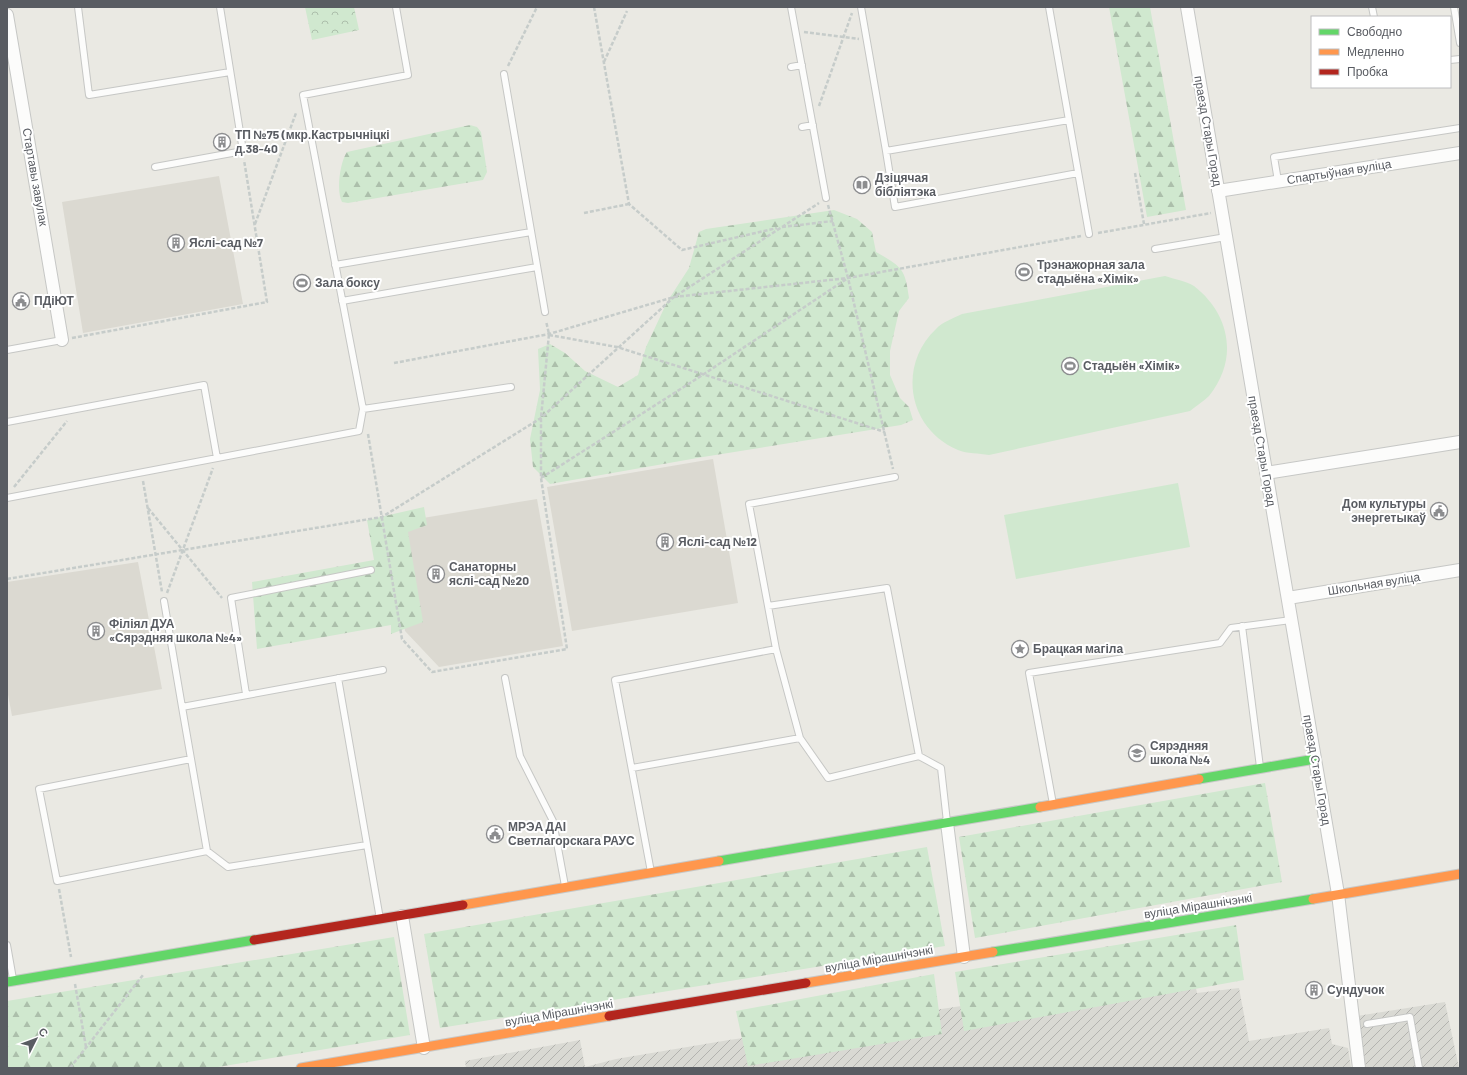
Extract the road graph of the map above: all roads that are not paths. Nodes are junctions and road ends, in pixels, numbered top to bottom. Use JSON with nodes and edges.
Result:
{"nodes":[{"id":1,"x":78,"y":7,"type":"edge"},
{"id":2,"x":220,"y":7,"type":"edge"},
{"id":3,"x":396,"y":7,"type":"edge"},
{"id":4,"x":791,"y":7,"type":"edge"},
{"id":5,"x":861,"y":7,"type":"edge"},
{"id":6,"x":1049,"y":7,"type":"edge"},
{"id":7,"x":1187,"y":7,"type":"edge"},
{"id":8,"x":1454,"y":7,"type":"edge"},
{"id":9,"x":7,"y":15,"type":"edge"},
{"id":10,"x":1460,"y":43,"type":"edge"},
{"id":11,"x":802,"y":65,"type":"junction"},
{"id":12,"x":791,"y":67,"type":"dead end"},
{"id":13,"x":230,"y":72,"type":"junction"},
{"id":14,"x":504,"y":74,"type":"road end"},
{"id":15,"x":1069,"y":120,"type":"junction"},
{"id":16,"x":813,"y":125,"type":"junction"},
{"id":17,"x":802,"y":127,"type":"dead end"},
{"id":18,"x":1460,"y":128,"type":"edge"},
{"id":19,"x":886,"y":151,"type":"junction"},
{"id":20,"x":1460,"y":152,"type":"edge"},
{"id":21,"x":155,"y":167,"type":"dead end"},
{"id":22,"x":1078,"y":173,"type":"junction"},
{"id":23,"x":1278,"y":181,"type":"junction"},
{"id":24,"x":1218,"y":191,"type":"junction"},
{"id":25,"x":826,"y":198,"type":"road end"},
{"id":26,"x":531,"y":232,"type":"junction"},
{"id":27,"x":1088,"y":234,"type":"road end"},
{"id":28,"x":1226,"y":237,"type":"junction"},
{"id":29,"x":1155,"y":249,"type":"dead end"},
{"id":30,"x":335,"y":265,"type":"junction"},
{"id":31,"x":537,"y":267,"type":"junction"},
{"id":32,"x":342,"y":301,"type":"junction"},
{"id":33,"x":545,"y":312,"type":"road end"},
{"id":34,"x":62,"y":340,"type":"joint"},
{"id":35,"x":7,"y":350,"type":"edge"},
{"id":36,"x":511,"y":387,"type":"dead end"},
{"id":37,"x":362,"y":409,"type":"junction"},
{"id":38,"x":7,"y":422,"type":"edge"},
{"id":39,"x":1460,"y":442,"type":"edge"},
{"id":40,"x":216,"y":458,"type":"junction"},
{"id":41,"x":1266,"y":473,"type":"junction"},
{"id":42,"x":895,"y":477,"type":"road end"},
{"id":43,"x":7,"y":498,"type":"edge"},
{"id":44,"x":371,"y":570,"type":"dead end"},
{"id":45,"x":1460,"y":570,"type":"edge"},
{"id":46,"x":1288,"y":598,"type":"junction"},
{"id":47,"x":164,"y":601,"type":"road end"},
{"id":48,"x":768,"y":606,"type":"junction"},
{"id":49,"x":1291,"y":620,"type":"junction"},
{"id":50,"x":1242,"y":626,"type":"junction"},
{"id":51,"x":776,"y":649,"type":"junction"},
{"id":52,"x":383,"y":670,"type":"dead end"},
{"id":53,"x":338,"y":678,"type":"junction"},
{"id":54,"x":506,"y":678,"type":"dead end"},
{"id":55,"x":246,"y":694,"type":"junction"},
{"id":56,"x":182,"y":706,"type":"junction"},
{"id":57,"x":800,"y":738,"type":"junction"},
{"id":58,"x":919,"y":756,"type":"junction"},
{"id":59,"x":191,"y":759,"type":"junction"},
{"id":60,"x":1315,"y":759,"type":"junction"},
{"id":61,"x":632,"y":768,"type":"junction"},
{"id":62,"x":1260,"y":768,"type":"junction"},
{"id":63,"x":1053,"y":805,"type":"junction"},
{"id":64,"x":947,"y":823,"type":"junction"},
{"id":65,"x":367,"y":845,"type":"junction"},
{"id":66,"x":207,"y":851,"type":"junction"},
{"id":67,"x":651,"y":872,"type":"junction"},
{"id":68,"x":1460,"y":874,"type":"edge"},
{"id":69,"x":565,"y":888,"type":"junction"},
{"id":70,"x":1338,"y":894,"type":"junction"},
{"id":71,"x":402,"y":916,"type":"junction"},
{"id":72,"x":380,"y":920,"type":"junction"},
{"id":73,"x":7,"y":945,"type":"edge"},
{"id":74,"x":964,"y":957,"type":"junction"},
{"id":75,"x":10,"y":981,"type":"edge"},
{"id":76,"x":1367,"y":1024,"type":"dead end"},
{"id":77,"x":424,"y":1048,"type":"junction"},
{"id":78,"x":301,"y":1068,"type":"edge"},
{"id":79,"x":1359,"y":1068,"type":"edge"},
{"id":80,"x":1419,"y":1068,"type":"edge"}],
"edges":[{"from":1,"to":13,"type":"lane"},
{"from":2,"to":13,"type":"lane"},
{"from":3,"to":30,"type":"lane"},
{"from":4,"to":11,"type":"lane"},
{"from":5,"to":19,"type":"lane"},
{"from":6,"to":15,"type":"lane"},
{"from":7,"to":24,"type":"street","name":"праезд Стары Горад"},
{"from":8,"to":10,"type":"lane"},
{"from":9,"to":34,"type":"street","name":"Стартавы завулак"},
{"from":11,"to":12,"type":"lane"},
{"from":11,"to":16,"type":"lane"},
{"from":13,"to":21,"type":"lane"},
{"from":14,"to":26,"type":"lane"},
{"from":15,"to":19,"type":"lane"},
{"from":15,"to":22,"type":"lane"},
{"from":16,"to":17,"type":"lane"},
{"from":16,"to":25,"type":"lane"},
{"from":18,"to":23,"type":"lane"},
{"from":19,"to":22,"type":"lane"},
{"from":20,"to":23,"type":"street","name":"Спартыўная вуліца"},
{"from":22,"to":27,"type":"lane"},
{"from":23,"to":24,"type":"street","name":"Спартыўная вуліца"},
{"from":24,"to":28,"type":"street","name":"праезд Стары Горад"},
{"from":26,"to":30,"type":"lane"},
{"from":26,"to":31,"type":"lane"},
{"from":28,"to":29,"type":"lane"},
{"from":28,"to":41,"type":"street","name":"праезд Стары Горад"},
{"from":30,"to":32,"type":"lane"},
{"from":31,"to":32,"type":"lane"},
{"from":31,"to":33,"type":"lane"},
{"from":32,"to":37,"type":"lane"},
{"from":34,"to":35,"type":"lane"},
{"from":36,"to":37,"type":"lane"},
{"from":37,"to":40,"type":"lane"},
{"from":38,"to":40,"type":"lane"},
{"from":39,"to":41,"type":"street"},
{"from":40,"to":43,"type":"lane"},
{"from":41,"to":46,"type":"street","name":"праезд Стары Горад"},
{"from":42,"to":48,"type":"lane"},
{"from":44,"to":55,"type":"lane"},
{"from":45,"to":46,"type":"street","name":"Школьная вуліца"},
{"from":46,"to":49,"type":"street","name":"праезд Стары Горад"},
{"from":47,"to":56,"type":"lane"},
{"from":48,"to":51,"type":"lane"},
{"from":48,"to":58,"type":"lane"},
{"from":49,"to":50,"type":"lane"},
{"from":49,"to":60,"type":"street","name":"праезд Стары Горад"},
{"from":50,"to":62,"type":"lane"},
{"from":50,"to":63,"type":"lane"},
{"from":51,"to":57,"type":"lane"},
{"from":51,"to":61,"type":"lane"},
{"from":52,"to":53,"type":"lane"},
{"from":53,"to":55,"type":"lane"},
{"from":53,"to":65,"type":"lane"},
{"from":54,"to":69,"type":"lane"},
{"from":55,"to":56,"type":"lane"},
{"from":56,"to":59,"type":"lane"},
{"from":57,"to":58,"type":"lane"},
{"from":57,"to":61,"type":"lane"},
{"from":58,"to":64,"type":"lane"},
{"from":59,"to":66,"type":"lane"},
{"from":59,"to":66,"type":"lane"},
{"from":60,"to":62,"type":"street"},
{"from":60,"to":70,"type":"street","name":"праезд Стары Горад"},
{"from":61,"to":67,"type":"lane"},
{"from":62,"to":63,"type":"street"},
{"from":63,"to":64,"type":"street"},
{"from":64,"to":67,"type":"street"},
{"from":64,"to":74,"type":"street"},
{"from":65,"to":66,"type":"lane"},
{"from":65,"to":72,"type":"lane"},
{"from":67,"to":69,"type":"street"},
{"from":68,"to":70,"type":"street","name":"вуліца Мірашнічэнкі"},
{"from":69,"to":71,"type":"street"},
{"from":70,"to":74,"type":"street","name":"вуліца Мірашнічэнкі"},
{"from":70,"to":79,"type":"street","name":"праезд Стары Горад"},
{"from":71,"to":72,"type":"street"},
{"from":71,"to":77,"type":"street"},
{"from":72,"to":75,"type":"street"},
{"from":73,"to":75,"type":"lane"},
{"from":74,"to":77,"type":"street","name":"вуліца Мірашнічэнкі"},
{"from":76,"to":80,"type":"lane"},
{"from":77,"to":78,"type":"street","name":"вуліца Мірашнічэнкі"}]}
